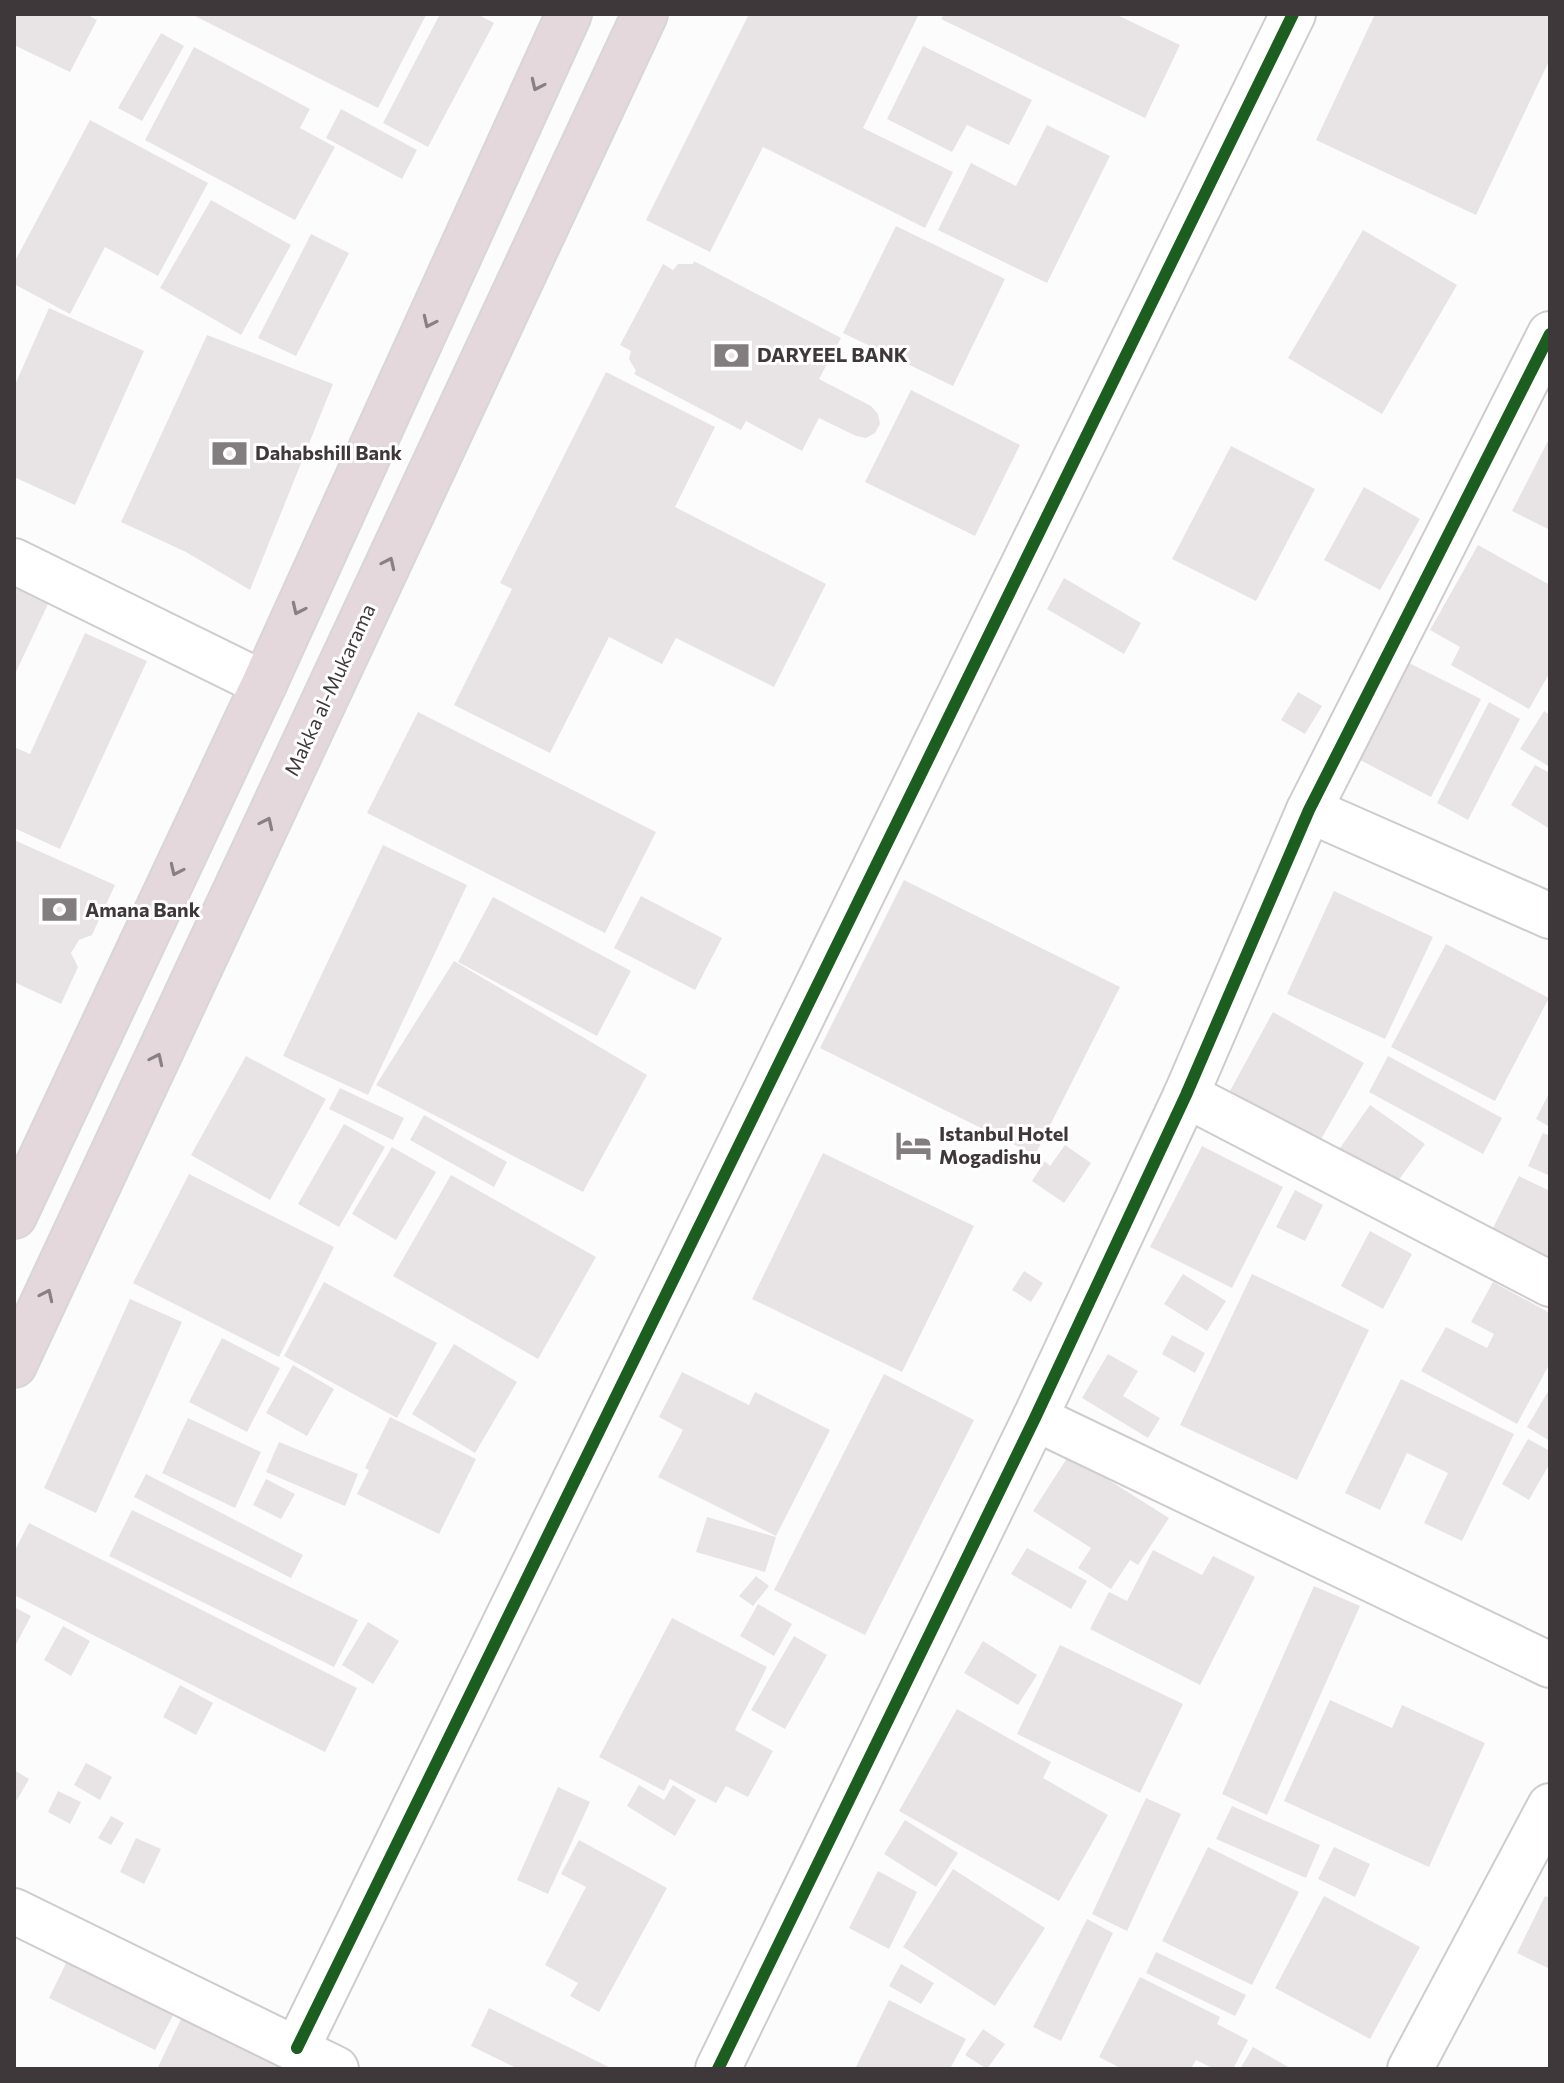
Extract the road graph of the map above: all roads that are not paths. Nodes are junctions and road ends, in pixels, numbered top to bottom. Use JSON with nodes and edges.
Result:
{"nodes":[{"id":1,"x":569,"y":14,"type":"edge"},
{"id":2,"x":645,"y":14,"type":"edge"},
{"id":3,"x":1293,"y":14,"type":"edge"},
{"id":4,"x":1550,"y":334,"type":"edge"},
{"id":5,"x":14,"y":561,"type":"edge"},
{"id":6,"x":264,"y":684,"type":"junction"},
{"id":7,"x":1309,"y":810,"type":"junction"},
{"id":8,"x":1550,"y":916,"type":"edge"},
{"id":9,"x":1186,"y":1095,"type":"junction"},
{"id":10,"x":17,"y":1201,"type":"edge"},
{"id":11,"x":1550,"y":1284,"type":"edge"},
{"id":12,"x":14,"y":1365,"type":"edge"},
{"id":13,"x":1035,"y":1418,"type":"junction"},
{"id":14,"x":1550,"y":1665,"type":"edge"},
{"id":15,"x":1550,"y":1806,"type":"edge"},
{"id":16,"x":14,"y":1911,"type":"edge"},
{"id":17,"x":297,"y":2048,"type":"junction"},
{"id":18,"x":336,"y":2069,"type":"edge"},
{"id":19,"x":718,"y":2069,"type":"edge"},
{"id":20,"x":1410,"y":2069,"type":"edge"}],
"edges":[{"from":1,"to":6,"type":"highway","one_way":true},
{"from":12,"to":2,"type":"highway","name":"Makka al-Mukarama","one_way":true},
{"from":3,"to":17,"type":"street"},
{"from":4,"to":7,"type":"street"},
{"from":5,"to":6,"type":"street"},
{"from":6,"to":10,"type":"highway","one_way":true},
{"from":7,"to":8,"type":"street"},
{"from":7,"to":9,"type":"street"},
{"from":9,"to":11,"type":"street"},
{"from":9,"to":13,"type":"street"},
{"from":13,"to":14,"type":"street"},
{"from":13,"to":19,"type":"street"},
{"from":15,"to":20,"type":"street"},
{"from":16,"to":17,"type":"street"},
{"from":17,"to":18,"type":"street"}]}
